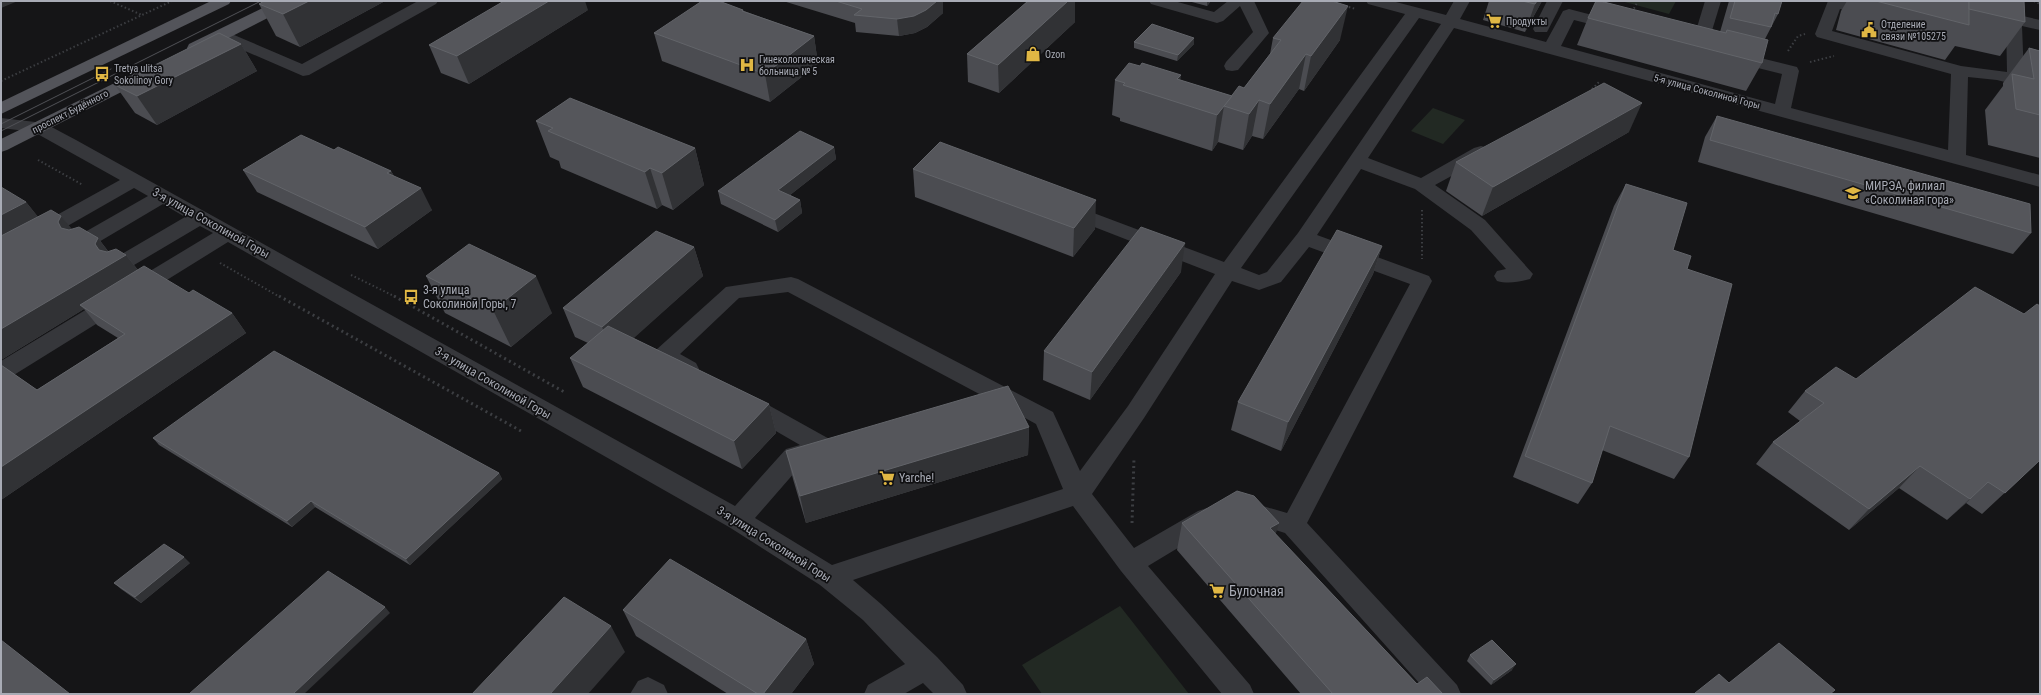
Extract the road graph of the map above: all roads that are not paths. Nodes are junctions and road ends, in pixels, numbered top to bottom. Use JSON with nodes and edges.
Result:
{"nodes":[{"id":1,"x":223,"y":1,"type":"edge"},
{"id":2,"x":289,"y":1,"type":"edge"},
{"id":3,"x":430,"y":1,"type":"edge"},
{"id":4,"x":1157,"y":1,"type":"edge"},
{"id":5,"x":1237,"y":1,"type":"edge"},
{"id":6,"x":1246,"y":1,"type":"edge"},
{"id":7,"x":1374,"y":1,"type":"edge"},
{"id":8,"x":1462,"y":1,"type":"edge"},
{"id":9,"x":1555,"y":1,"type":"edge"},
{"id":10,"x":1713,"y":1,"type":"edge"},
{"id":11,"x":1909,"y":1,"type":"edge"},
{"id":12,"x":1415,"y":12,"type":"junction"},
{"id":13,"x":2018,"y":13,"type":"edge"},
{"id":14,"x":1450,"y":22,"type":"junction"},
{"id":15,"x":2040,"y":25,"type":"edge"},
{"id":16,"x":1541,"y":29,"type":"dead end"},
{"id":17,"x":1631,"y":30,"type":"edge"},
{"id":18,"x":221,"y":35,"type":"junction"},
{"id":19,"x":1551,"y":49,"type":"junction"},
{"id":20,"x":182,"y":55,"type":"edge"},
{"id":21,"x":1232,"y":66,"type":"dead end"},
{"id":22,"x":155,"y":68,"type":"edge"},
{"id":23,"x":1960,"y":71,"type":"junction"},
{"id":24,"x":2016,"y":80,"type":"junction"},
{"id":25,"x":2040,"y":86,"type":"edge"},
{"id":26,"x":1,"y":109,"type":"edge"},
{"id":27,"x":1782,"y":111,"type":"junction"},
{"id":28,"x":1,"y":123,"type":"edge"},
{"id":29,"x":38,"y":127,"type":"junction"},
{"id":30,"x":1497,"y":143,"type":"edge"},
{"id":31,"x":1,"y":146,"type":"edge"},
{"id":32,"x":1957,"y":158,"type":"junction"},
{"id":33,"x":1358,"y":161,"type":"junction"},
{"id":34,"x":135,"y":180,"type":"junction"},
{"id":35,"x":2040,"y":181,"type":"edge"},
{"id":36,"x":1422,"y":185,"type":"junction"},
{"id":37,"x":163,"y":196,"type":"junction"},
{"id":38,"x":1051,"y":203,"type":"edge"},
{"id":39,"x":200,"y":217,"type":"junction"},
{"id":40,"x":228,"y":233,"type":"junction"},
{"id":41,"x":1305,"y":238,"type":"junction"},
{"id":42,"x":85,"y":240,"type":"edge"},
{"id":43,"x":1,"y":255,"type":"edge"},
{"id":44,"x":122,"y":263,"type":"edge"},
{"id":45,"x":1228,"y":271,"type":"junction"},
{"id":46,"x":1504,"y":276,"type":"dead end"},
{"id":47,"x":1,"y":372,"type":"edge"},
{"id":48,"x":704,"y":379,"type":"edge"},
{"id":49,"x":731,"y":394,"type":"edge"},
{"id":50,"x":1007,"y":398,"type":"junction"},
{"id":51,"x":970,"y":408,"type":"edge"},
{"id":52,"x":1078,"y":494,"type":"junction"},
{"id":53,"x":738,"y":520,"type":"junction"},
{"id":54,"x":1293,"y":525,"type":"junction"},
{"id":55,"x":1130,"y":562,"type":"junction"},
{"id":56,"x":829,"y":577,"type":"junction"},
{"id":57,"x":927,"y":666,"type":"junction"},
{"id":58,"x":644,"y":694,"type":"edge"},
{"id":59,"x":654,"y":694,"type":"edge"},
{"id":60,"x":878,"y":694,"type":"edge"},
{"id":61,"x":953,"y":694,"type":"edge"},
{"id":62,"x":1240,"y":694,"type":"edge"},
{"id":63,"x":1447,"y":694,"type":"edge"}],
"edges":[{"from":1,"to":26,"type":"main road"},
{"from":2,"to":18,"type":"main road"},
{"from":3,"to":18,"type":"street"},
{"from":4,"to":5,"type":"street"},
{"from":6,"to":21,"type":"street"},
{"from":7,"to":12,"type":"street","name":"5-я улица Соколиной Горы"},
{"from":8,"to":14,"type":"street"},
{"from":9,"to":16,"type":"street"},
{"from":10,"to":27,"type":"street"},
{"from":11,"to":23,"type":"street"},
{"from":12,"to":14,"type":"street","name":"5-я улица Соколиной Горы"},
{"from":12,"to":45,"type":"street"},
{"from":13,"to":15,"type":"street"},
{"from":13,"to":24,"type":"street"},
{"from":14,"to":19,"type":"street","name":"5-я улица Соколиной Горы"},
{"from":14,"to":33,"type":"street"},
{"from":17,"to":19,"type":"street"},
{"from":18,"to":20,"type":"main road"},
{"from":19,"to":27,"type":"street","name":"5-я улица Соколиной Горы"},
{"from":22,"to":29,"type":"main road","name":"проспект Будённого"},
{"from":23,"to":24,"type":"street"},
{"from":23,"to":32,"type":"street"},
{"from":24,"to":25,"type":"street"},
{"from":27,"to":32,"type":"street","name":"5-я улица Соколиной Горы"},
{"from":28,"to":29,"type":"street","name":"3-я улица Соколиной Горы"},
{"from":29,"to":31,"type":"main road","name":"проспект Будённого"},
{"from":29,"to":34,"type":"street","name":"3-я улица Соколиной Горы"},
{"from":30,"to":36,"type":"street"},
{"from":32,"to":35,"type":"street","name":"5-я улица Соколиной Горы"},
{"from":33,"to":36,"type":"street"},
{"from":33,"to":41,"type":"street"},
{"from":34,"to":37,"type":"street","name":"3-я улица Соколиной Горы"},
{"from":34,"to":43,"type":"street"},
{"from":36,"to":46,"type":"street"},
{"from":37,"to":39,"type":"street","name":"3-я улица Соколиной Горы"},
{"from":37,"to":42,"type":"street"},
{"from":38,"to":45,"type":"street"},
{"from":39,"to":40,"type":"street","name":"3-я улица Соколиной Горы"},
{"from":39,"to":44,"type":"street"},
{"from":40,"to":47,"type":"street"},
{"from":40,"to":53,"type":"street","name":"3-я улица Соколиной Горы"},
{"from":41,"to":45,"type":"street"},
{"from":41,"to":54,"type":"street"},
{"from":45,"to":52,"type":"street"},
{"from":48,"to":50,"type":"street"},
{"from":49,"to":53,"type":"street"},
{"from":50,"to":51,"type":"street"},
{"from":50,"to":52,"type":"street"},
{"from":52,"to":55,"type":"street"},
{"from":52,"to":56,"type":"street"},
{"from":53,"to":56,"type":"street","name":"3-я улица Соколиной Горы"},
{"from":54,"to":55,"type":"street"},
{"from":54,"to":63,"type":"street"},
{"from":55,"to":62,"type":"street"},
{"from":56,"to":57,"type":"street","name":"3-я улица Соколиной Горы"},
{"from":57,"to":60,"type":"street"},
{"from":57,"to":61,"type":"street","name":"3-я улица Соколиной Горы"},
{"from":58,"to":59,"type":"street"}]}
